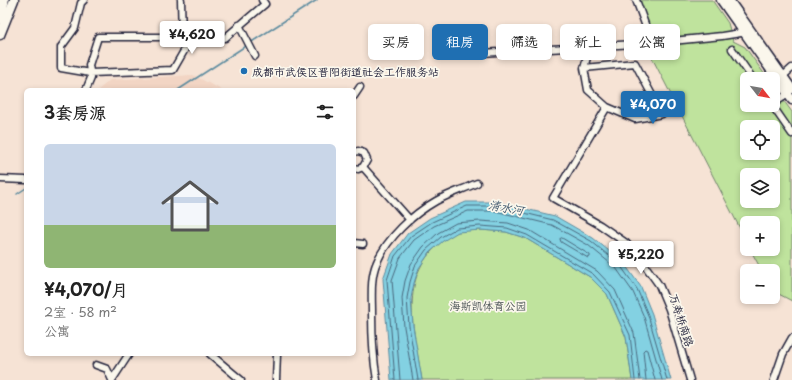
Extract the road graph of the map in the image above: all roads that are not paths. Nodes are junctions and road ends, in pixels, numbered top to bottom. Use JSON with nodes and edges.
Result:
{"nodes":[{"id":1,"x":4,"y":0,"type":"edge"},
{"id":2,"x":14,"y":0,"type":"edge"},
{"id":3,"x":181,"y":0,"type":"edge"},
{"id":4,"x":262,"y":0,"type":"edge"},
{"id":5,"x":636,"y":0,"type":"edge"},
{"id":6,"x":721,"y":0,"type":"edge"},
{"id":7,"x":729,"y":0,"type":"edge"},
{"id":8,"x":80,"y":1,"type":"edge"},
{"id":9,"x":0,"y":18,"type":"edge"},
{"id":10,"x":645,"y":24,"type":"edge"},
{"id":11,"x":239,"y":25,"type":"junction"},
{"id":12,"x":748,"y":32,"type":"junction"},
{"id":13,"x":0,"y":35,"type":"edge"},
{"id":14,"x":182,"y":37,"type":"junction"},
{"id":15,"x":192,"y":37,"type":"junction"},
{"id":16,"x":680,"y":40,"type":"edge"},
{"id":17,"x":560,"y":49,"type":"edge"},
{"id":18,"x":732,"y":49,"type":"dead end"},
{"id":19,"x":488,"y":53,"type":"edge"},
{"id":20,"x":255,"y":56,"type":"dead end"},
{"id":21,"x":586,"y":60,"type":"edge"},
{"id":22,"x":584,"y":68,"type":"junction"},
{"id":23,"x":792,"y":68,"type":"edge"},
{"id":24,"x":748,"y":72,"type":"edge"},
{"id":25,"x":776,"y":72,"type":"edge"},
{"id":26,"x":90,"y":73,"type":"junction"},
{"id":27,"x":780,"y":78,"type":"joint"},
{"id":28,"x":360,"y":87,"type":"dead end"},
{"id":29,"x":87,"y":88,"type":"edge"},
{"id":30,"x":356,"y":93,"type":"edge"},
{"id":31,"x":790,"y":94,"type":"edge"},
{"id":32,"x":780,"y":100,"type":"edge"},
{"id":33,"x":607,"y":107,"type":"junction"},
{"id":34,"x":777,"y":112,"type":"edge"},
{"id":35,"x":792,"y":134,"type":"edge"},
{"id":36,"x":356,"y":152,"type":"edge"},
{"id":37,"x":364,"y":168,"type":"junction"},
{"id":38,"x":356,"y":169,"type":"edge"},
{"id":39,"x":0,"y":179,"type":"edge"},
{"id":40,"x":24,"y":180,"type":"edge"},
{"id":41,"x":478,"y":183,"type":"dead end"},
{"id":42,"x":410,"y":220,"type":"junction"},
{"id":43,"x":356,"y":243,"type":"edge"},
{"id":44,"x":363,"y":244,"type":"dead end"},
{"id":45,"x":792,"y":338,"type":"edge"},
{"id":46,"x":128,"y":356,"type":"edge"},
{"id":47,"x":212,"y":356,"type":"edge"},
{"id":48,"x":277,"y":356,"type":"edge"},
{"id":49,"x":96,"y":365,"type":"dead end"},
{"id":50,"x":232,"y":378,"type":"edge"},
{"id":51,"x":112,"y":380,"type":"edge"},
{"id":52,"x":240,"y":380,"type":"edge"},
{"id":53,"x":276,"y":380,"type":"edge"},
{"id":54,"x":377,"y":380,"type":"edge"},
{"id":55,"x":690,"y":380,"type":"edge"},
{"id":56,"x":774,"y":380,"type":"edge"}],
"edges":[{"from":1,"to":9,"type":"highway"},
{"from":2,"to":13,"type":"street"},
{"from":3,"to":14,"type":"street"},
{"from":4,"to":11,"type":"street"},
{"from":5,"to":10,"type":"street"},
{"from":6,"to":12,"type":"street"},
{"from":7,"to":12,"type":"street"},
{"from":8,"to":26,"type":"street"},
{"from":11,"to":15,"type":"street"},
{"from":11,"to":20,"type":"street"},
{"from":12,"to":16,"type":"street"},
{"from":12,"to":25,"type":"street"},
{"from":14,"to":15,"type":"street"},
{"from":14,"to":26,"type":"street"},
{"from":15,"to":26,"type":"street"},
{"from":17,"to":19,"type":"street"},
{"from":18,"to":24,"type":"street"},
{"from":21,"to":22,"type":"street"},
{"from":22,"to":33,"type":"street"},
{"from":22,"to":33,"type":"street"},
{"from":23,"to":27,"type":"street"},
{"from":26,"to":29,"type":"street"},
{"from":27,"to":31,"type":"street"},
{"from":28,"to":30,"type":"street"},
{"from":31,"to":32,"type":"street"},
{"from":33,"to":55,"type":"street","name":"万寿桥南路"},
{"from":34,"to":35,"type":"street"},
{"from":36,"to":37,"type":"street"},
{"from":37,"to":38,"type":"street"},
{"from":37,"to":42,"type":"street"},
{"from":39,"to":40,"type":"street"},
{"from":41,"to":42,"type":"street"},
{"from":42,"to":54,"type":"street"},
{"from":43,"to":44,"type":"street"},
{"from":45,"to":56,"type":"street"},
{"from":46,"to":51,"type":"street"},
{"from":47,"to":50,"type":"street"},
{"from":48,"to":53,"type":"street"},
{"from":49,"to":51,"type":"street"},
{"from":50,"to":52,"type":"street"}]}
